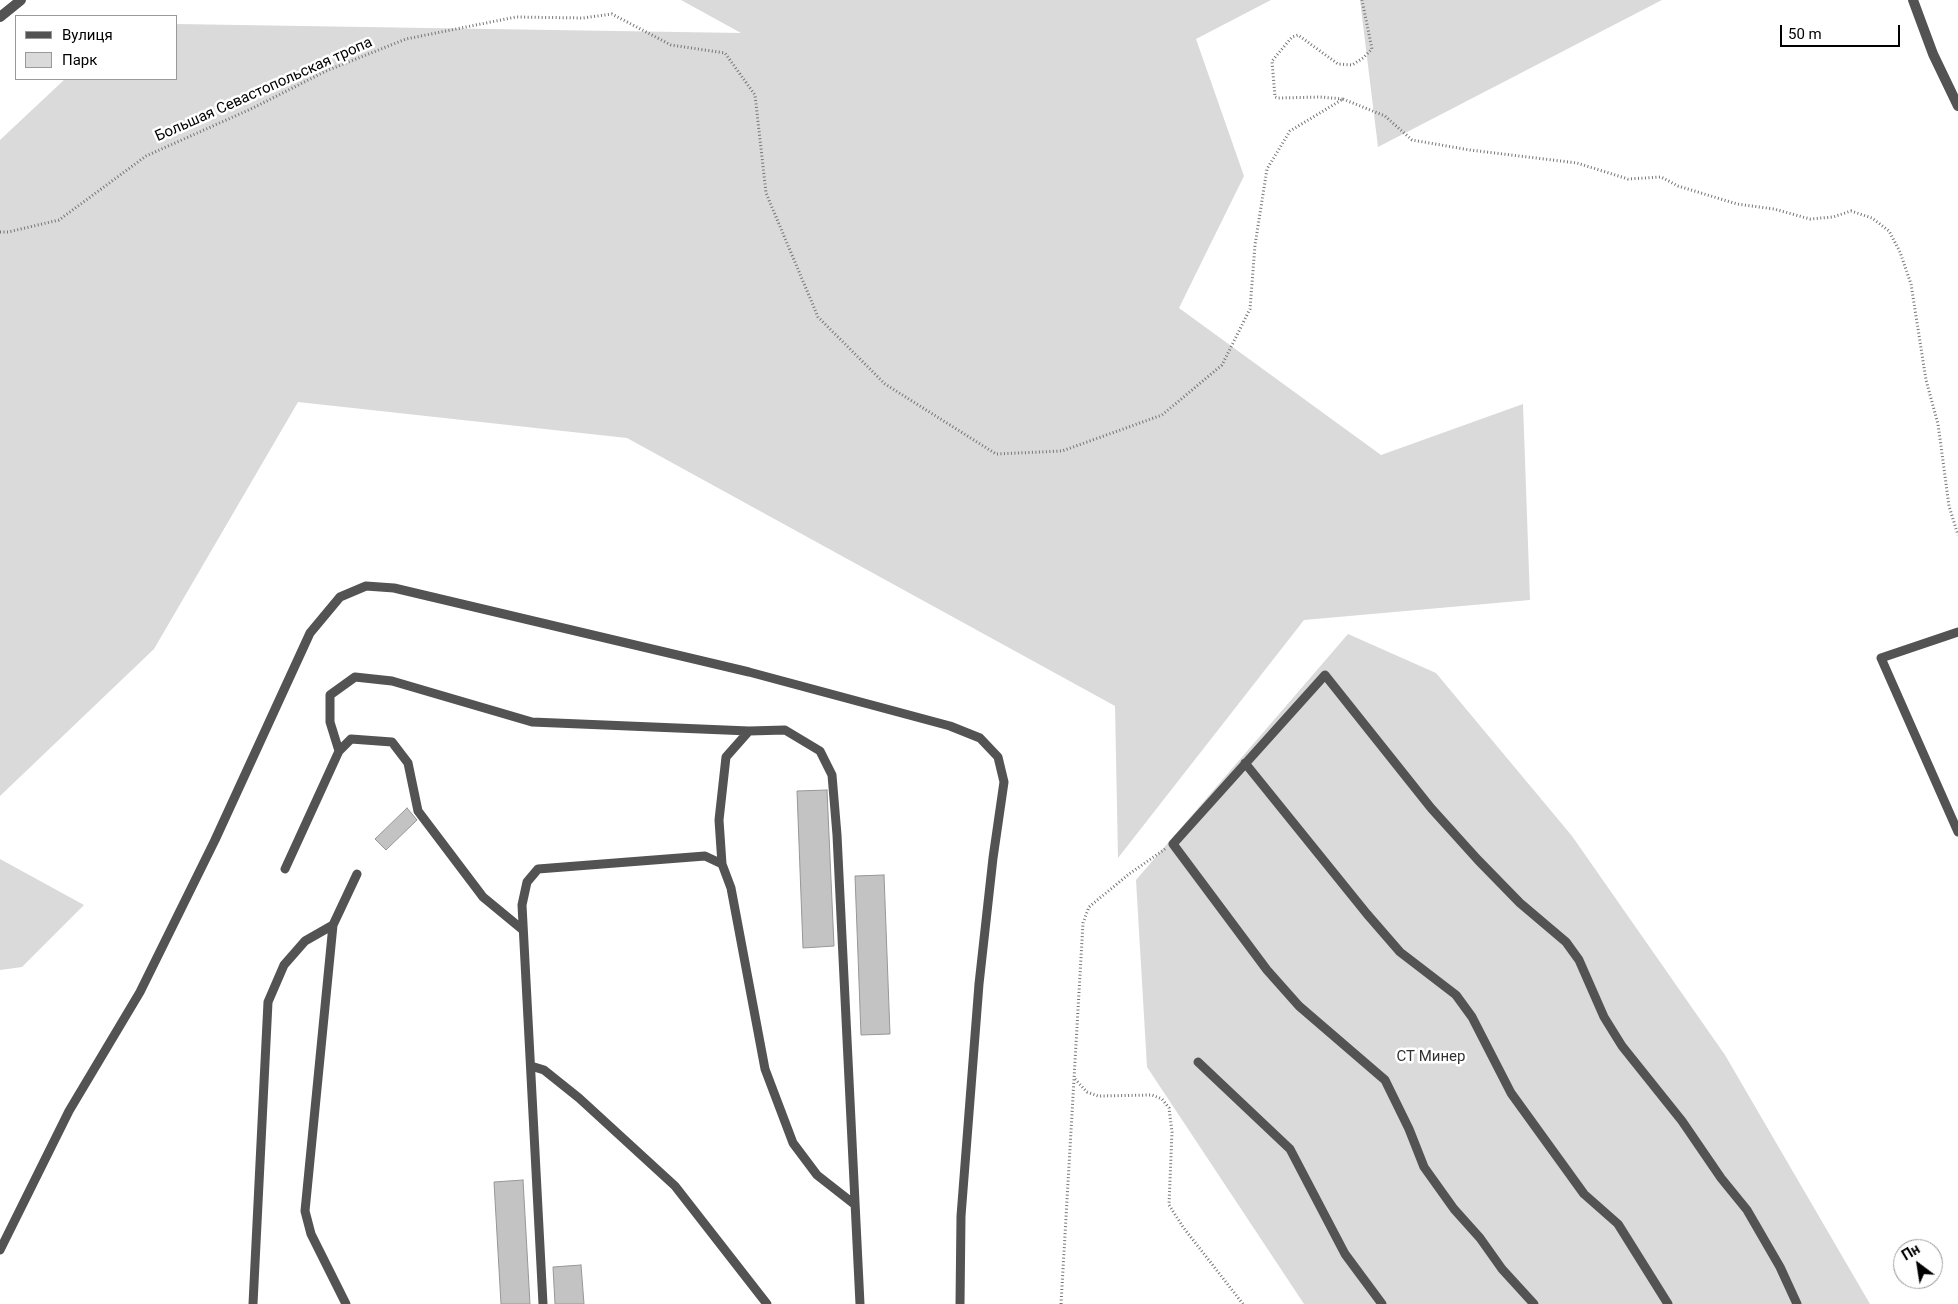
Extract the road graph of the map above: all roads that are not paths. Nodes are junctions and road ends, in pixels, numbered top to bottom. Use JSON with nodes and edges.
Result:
{"nodes":[{"id":1,"x":21,"y":0,"type":"edge"},
{"id":2,"x":1912,"y":0,"type":"edge"},
{"id":3,"x":0,"y":17,"type":"edge"},
{"id":4,"x":1958,"y":106,"type":"edge"},
{"id":5,"x":1958,"y":632,"type":"edge"},
{"id":6,"x":749,"y":731,"type":"junction"},
{"id":7,"x":339,"y":751,"type":"junction"},
{"id":8,"x":1245,"y":763,"type":"junction"},
{"id":9,"x":1958,"y":832,"type":"edge"},
{"id":10,"x":722,"y":864,"type":"junction"},
{"id":11,"x":285,"y":868,"type":"dead end"},
{"id":12,"x":357,"y":874,"type":"dead end"},
{"id":13,"x":333,"y":925,"type":"junction"},
{"id":14,"x":523,"y":930,"type":"junction"},
{"id":15,"x":1198,"y":1062,"type":"dead end"},
{"id":16,"x":531,"y":1066,"type":"junction"},
{"id":17,"x":854,"y":1204,"type":"junction"},
{"id":18,"x":0,"y":1250,"type":"edge"},
{"id":19,"x":253,"y":1304,"type":"edge"},
{"id":20,"x":346,"y":1304,"type":"edge"},
{"id":21,"x":543,"y":1304,"type":"edge"},
{"id":22,"x":767,"y":1304,"type":"edge"},
{"id":23,"x":860,"y":1304,"type":"edge"},
{"id":24,"x":960,"y":1304,"type":"edge"},
{"id":25,"x":1382,"y":1304,"type":"edge"},
{"id":26,"x":1534,"y":1304,"type":"edge"},
{"id":27,"x":1668,"y":1304,"type":"edge"},
{"id":28,"x":1797,"y":1304,"type":"edge"}],
"edges":[{"from":1,"to":3,"type":"street"},
{"from":2,"to":4,"type":"street"},
{"from":5,"to":9,"type":"lane"},
{"from":6,"to":7,"type":"lane"},
{"from":6,"to":10,"type":"lane"},
{"from":6,"to":17,"type":"lane"},
{"from":7,"to":11,"type":"lane"},
{"from":7,"to":14,"type":"lane"},
{"from":8,"to":26,"type":"lane"},
{"from":8,"to":27,"type":"lane"},
{"from":8,"to":28,"type":"lane"},
{"from":10,"to":14,"type":"lane"},
{"from":10,"to":17,"type":"lane"},
{"from":12,"to":13,"type":"lane"},
{"from":13,"to":19,"type":"lane"},
{"from":13,"to":20,"type":"lane"},
{"from":14,"to":16,"type":"lane"},
{"from":15,"to":25,"type":"lane"},
{"from":16,"to":21,"type":"lane"},
{"from":16,"to":22,"type":"lane"},
{"from":17,"to":23,"type":"lane"},
{"from":18,"to":24,"type":"lane"}]}
